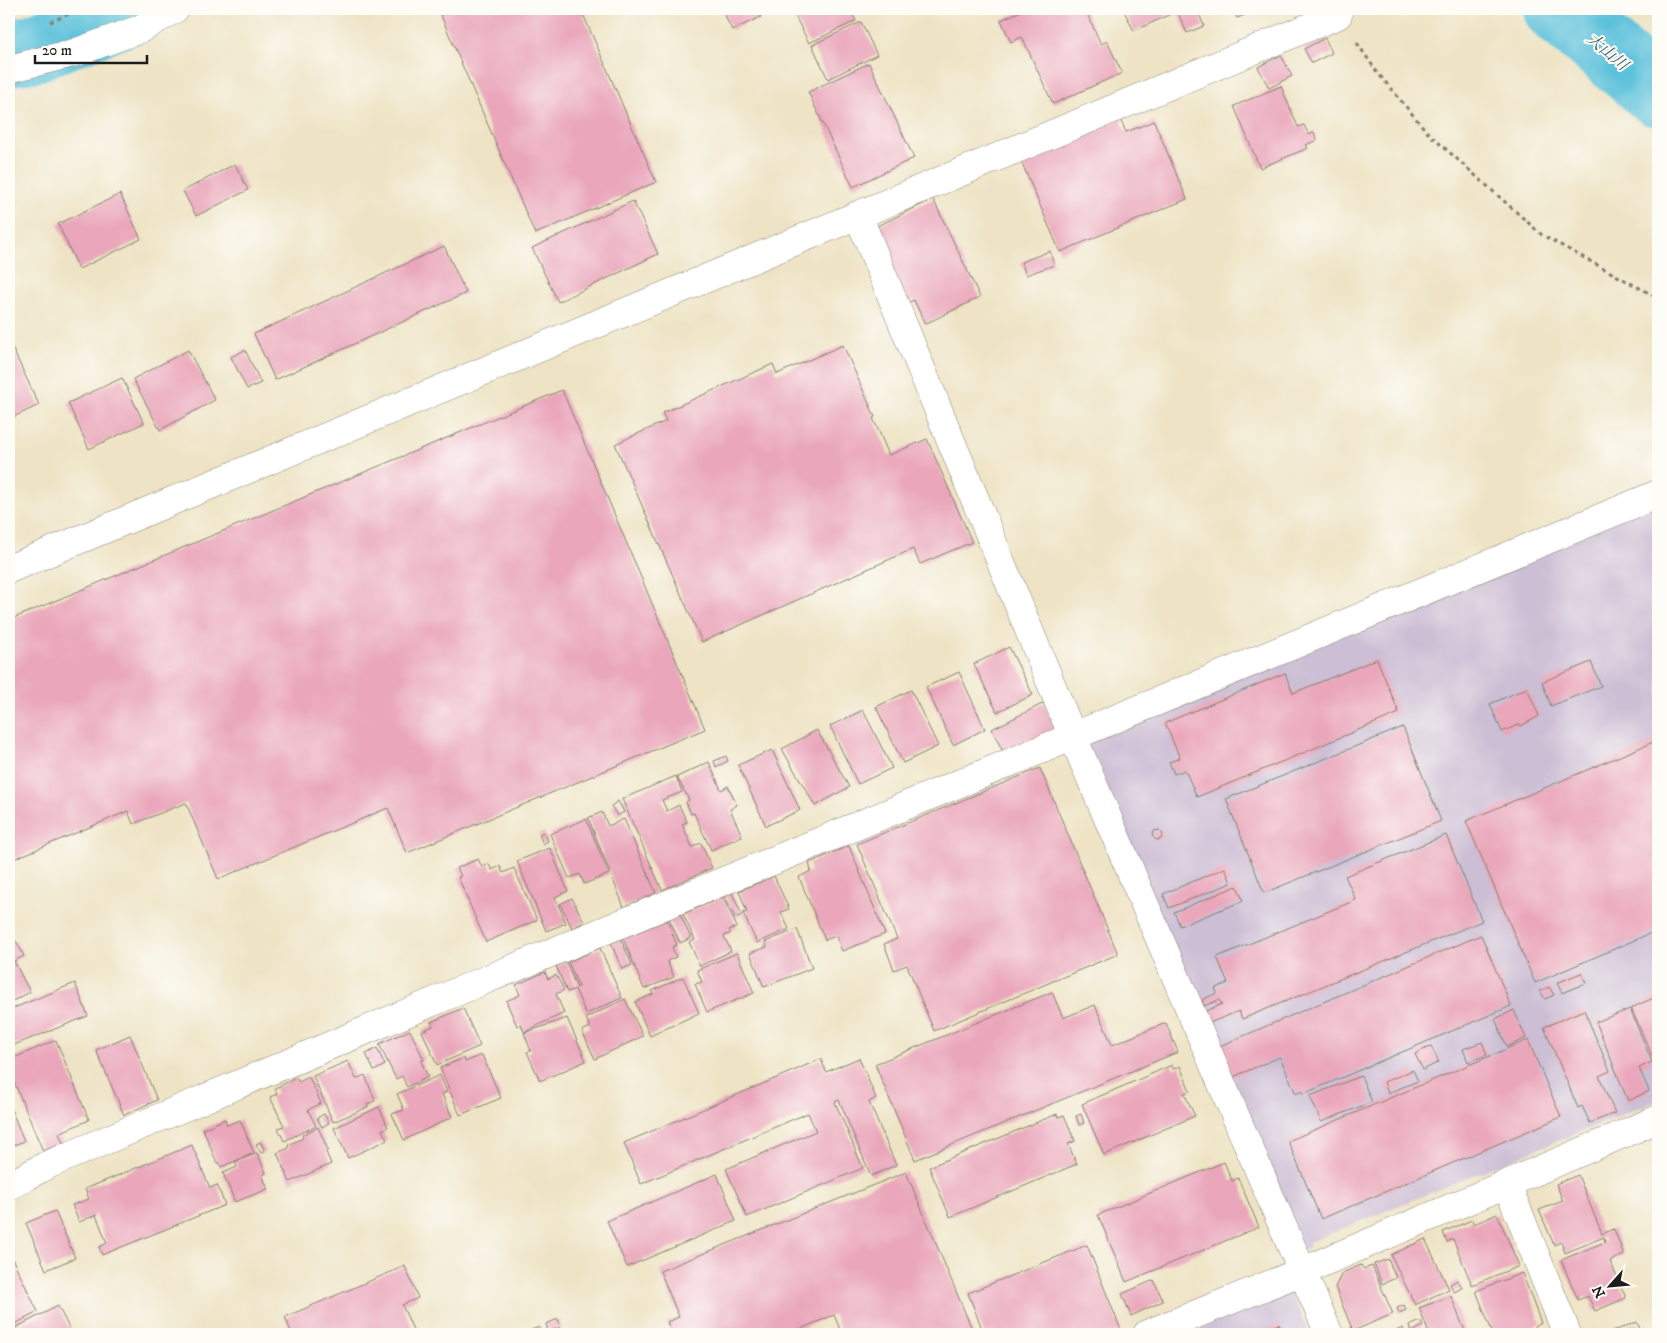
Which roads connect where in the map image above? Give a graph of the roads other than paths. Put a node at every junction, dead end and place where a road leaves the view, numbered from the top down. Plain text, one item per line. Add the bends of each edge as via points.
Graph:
1 (175, 9) edge
2 (1338, 14) road end
3 (9, 69) edge
4 (858, 215) junction
5 (1658, 494) edge
6 (9, 569) edge
7 (1073, 737) junction
8 (1658, 1119) edge
9 (1507, 1184) junction
10 (9, 1186) edge
11 (1303, 1271) junction
12 (1147, 1334) edge
13 (1329, 1334) edge
14 (1567, 1334) edge

1 - 3 street via 122,36 77,52
2 - 4 street
4 - 6 street
4 - 7 street
5 - 7 street
7 - 10 street via 472,985 44,1166
7 - 11 street
8 - 9 street
9 - 11 street
9 - 14 street
11 - 12 street
11 - 13 street

